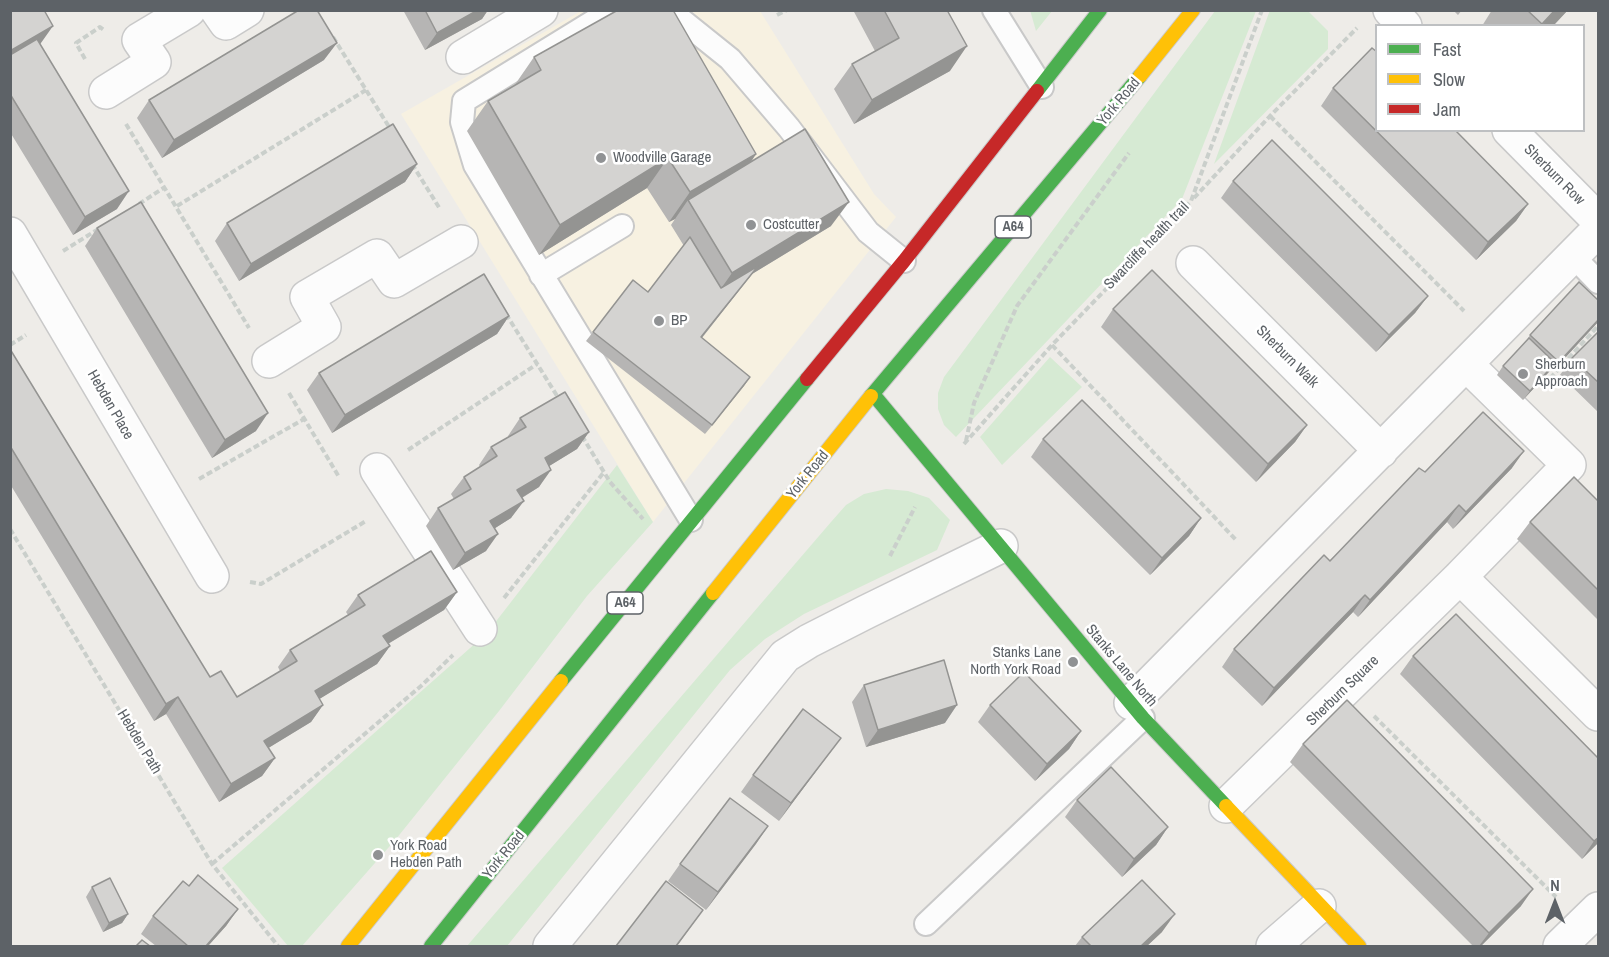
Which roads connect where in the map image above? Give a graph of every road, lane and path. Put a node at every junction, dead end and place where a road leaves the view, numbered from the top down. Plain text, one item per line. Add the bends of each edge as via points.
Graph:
1 (189, 10) edge
2 (217, 10) edge
3 (248, 10) edge
4 (541, 10) edge
5 (612, 10) edge
6 (669, 10) edge
7 (787, 10) edge
8 (994, 10) edge
9 (1100, 10) edge
10 (1193, 10) edge
11 (1262, 10) edge
12 (1390, 10) edge
13 (777, 15) dead end
14 (1403, 24) edge
15 (1358, 27) dead end
16 (329, 30) edge
17 (464, 57) dead end
18 (1042, 87) junction
19 (366, 90) junction
20 (106, 92) joint
21 (1270, 116) junction
22 (392, 131) edge
23 (1511, 132) edge
24 (1136, 144) dead end
25 (410, 161) edge
26 (165, 188) junction
27 (1191, 201) junction
28 (136, 205) edge
29 (177, 206) junction
30 (1599, 220) edge
31 (108, 223) edge
32 (622, 226) dead end
33 (1599, 231) edge
34 (10, 234) edge
35 (460, 242) joint
36 (1573, 256) junction
37 (904, 261) junction
38 (1193, 263) dead end
39 (31, 270) junction
40 (541, 275) junction
41 (1599, 282) edge
42 (502, 308) edge
43 (1599, 326) edge
44 (1492, 338) junction
45 (1052, 345) junction
46 (270, 361) junction
47 (537, 364) junction
48 (1466, 364) junction
49 (873, 394) junction
50 (561, 403) edge
51 (1516, 414) junction
52 (304, 419) junction
53 (580, 433) edge
54 (966, 442) junction
55 (1381, 451) junction
56 (377, 470) junction
57 (604, 472) junction
58 (939, 472) junction
59 (165, 499) junction
60 (397, 502) junction
61 (691, 520) junction
62 (10, 529) edge
63 (1001, 546) junction
64 (669, 548) junction
65 (1263, 570) junction
66 (212, 576) joint
67 (1460, 576) junction
68 (866, 612) junction
69 (480, 629) junction
70 (1346, 688) junction
71 (1137, 711) junction
72 (1599, 714) edge
73 (1226, 806) junction
74 (212, 864) junction
75 (1319, 906) junction
76 (1591, 916) edge
77 (926, 924) dead end
78 (278, 946) edge
79 (348, 946) edge
80 (431, 946) edge
81 (550, 946) edge
82 (1273, 946) edge
83 (1359, 946) edge
84 (1560, 946) edge

1 - 20 street via 139,40 154,62
2 - 3 street via 226,23
4 - 17 street
5 - 40 lane via 464,101 462,122 475,165
6 - 37 lane via 730,59 789,128 868,232
7 - 13 path
8 - 18 lane
9 - 18 main road, A64
10 - 49 main road, York Road / A64
11 - 27 path, Swarcliffe health trail
12 - 14 street
15 - 21 path
16 - 19 path
18 - 37 main road, A64
19 - 22 path
19 - 29 path
20 - 26 path
21 - 27 path
21 - 44 path
23 - 30 street, Sherburn Row
24 - 54 path via 1017,306 974,404
25 - 35 path
26 - 28 path
26 - 29 path
27 - 45 path, Swarcliffe health trail
29 - 46 path
31 - 39 path
32 - 40 lane
33 - 36 street
34 - 39 street, Hebden Place
35 - 46 street via 393,281 377,256 307,297 324,327
36 - 41 lane
36 - 44 street
37 - 61 main road, A64
38 - 55 street, Sherburn Walk
39 - 59 street, Hebden Place
40 - 61 lane
42 - 47 path
43 - 51 path
44 - 48 street
45 - 54 path, Swarcliffe health trail
45 - 65 path
46 - 52 path
47 - 50 path
47 - 56 path
48 - 51 street, Sherburn Square
48 - 55 street
49 - 58 main road, Stanks Lane North
49 - 80 main road, York Road / A64
51 - 67 street, Sherburn Square via 1569,465
52 - 56 path via 346,490
52 - 59 path
53 - 57 path
54 - 58 path, Swarcliffe health trail
55 - 65 street
56 - 60 street
57 - 64 path
57 - 69 path
58 - 63 main road, Stanks Lane North
58 - 68 path, Swarcliffe health trail via 922,494
59 - 66 street, Hebden Place
60 - 66 path via 261,584
60 - 69 street
61 - 64 main road, A64
62 - 74 path, Hebden Path
63 - 68 street
63 - 71 main road, Stanks Lane North
64 - 79 main road, A64
65 - 71 street
67 - 70 street, Sherburn Square
67 - 72 street
68 - 81 street via 785,656
69 - 74 path via 421,686
70 - 73 street, Sherburn Square
70 - 76 path
71 - 73 main road, Stanks Lane North
71 - 77 lane
73 - 75 main road, Stanks Lane North
74 - 78 path, Hebden Path
75 - 82 street
75 - 83 main road, Stanks Lane North
76 - 84 street

